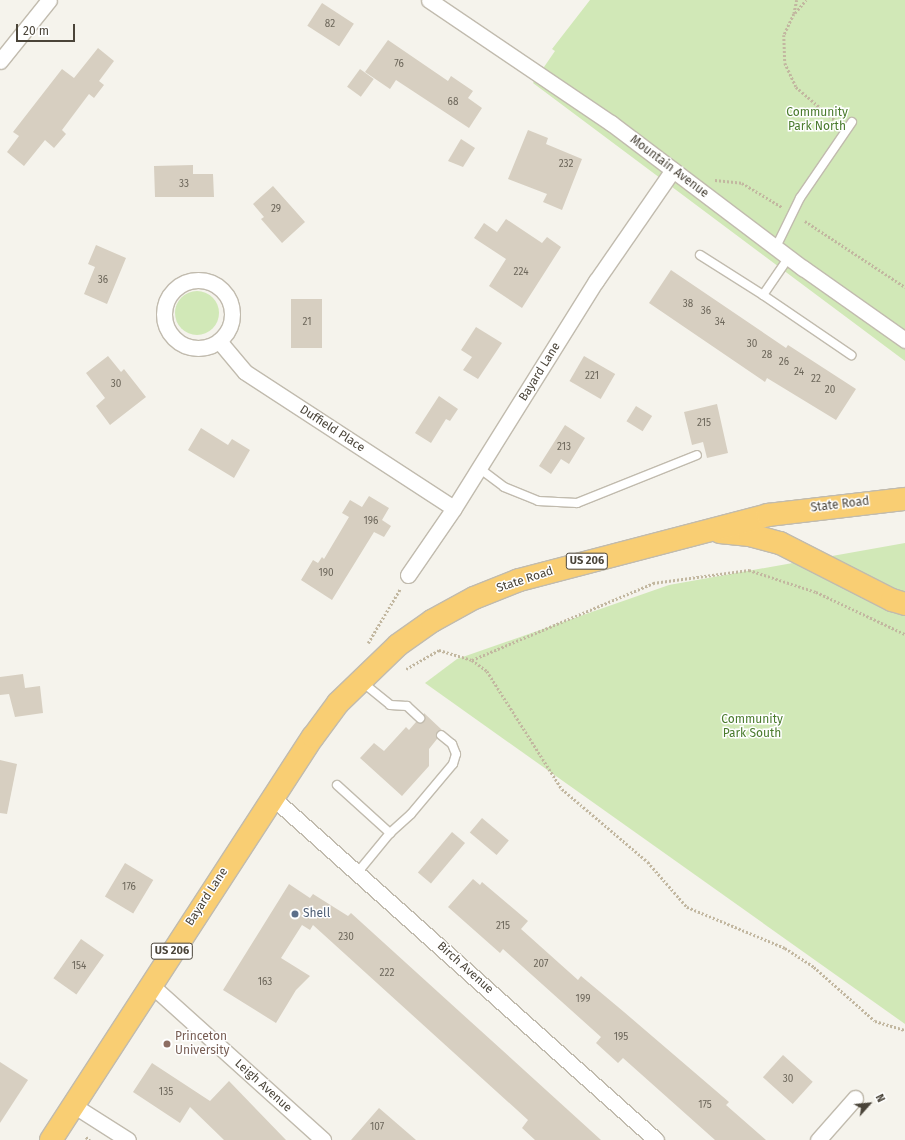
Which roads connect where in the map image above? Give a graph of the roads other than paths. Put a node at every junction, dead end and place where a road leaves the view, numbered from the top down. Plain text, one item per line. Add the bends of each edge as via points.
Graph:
1 (49, 0) edge
2 (429, 0) edge
3 (0, 61) edge
4 (852, 122) dead end
5 (673, 170) junction
6 (776, 248) junction
7 (700, 255) dead end
8 (789, 257) junction
9 (763, 295) junction
10 (905, 340) edge
11 (219, 341) junction
12 (851, 355) dead end
13 (697, 455) dead end
14 (479, 468) junction
15 (905, 499) edge
16 (454, 508) junction
17 (683, 535) junction
18 (408, 575) dead end
19 (905, 604) edge
20 (360, 680) junction
21 (420, 718) dead end
22 (441, 735) dead end
23 (313, 737) joint
24 (337, 785) dead end
25 (272, 797) junction
26 (390, 833) junction
27 (358, 872) junction
28 (150, 984) junction
29 (855, 1098) dead end
30 (73, 1106) junction
31 (51, 1140) edge
32 (128, 1140) edge
33 (323, 1140) edge
34 (656, 1140) edge
35 (818, 1140) edge

1 - 3 street
2 - 5 street, Mountain Avenue via 611,123
4 - 6 lane via 800,198
5 - 6 street, Mountain Avenue
5 - 14 street, Bayard Lane via 596,281
6 - 8 street, Mountain Avenue
7 - 9 lane
8 - 9 lane
8 - 10 street, Mountain Avenue
9 - 12 lane
11 - 11 street via 226,333 231,318 230,302 224,293 207,281 186,282 176,287 164,308 168,330 185,346 209,347
11 - 16 street, Duffield Place via 245,372
13 - 14 lane via 577,503 538,501 504,487
14 - 16 street, Bayard Lane
15 - 17 highway, State Road / US 206 via 768,515
16 - 18 street, Bayard Lane
17 - 19 highway via 720,532 750,535 780,544 892,600
17 - 20 highway, State Road / US 206 via 519,580 474,598 432,621 398,645
20 - 21 lane via 390,705 406,706
20 - 23 highway, State Road / US 206
22 - 26 lane via 452,744 456,754 453,764 411,814
23 - 25 highway, Bayard Lane / US 206
24 - 26 lane
25 - 27 street, Birch Avenue
25 - 28 highway, Bayard Lane / US 206
26 - 27 lane
27 - 34 street, Birch Avenue
28 - 30 highway, Bayard Lane / US 206
28 - 33 street, Leigh Avenue
29 - 35 street
30 - 31 highway, Bayard Lane / US 206
30 - 32 street

